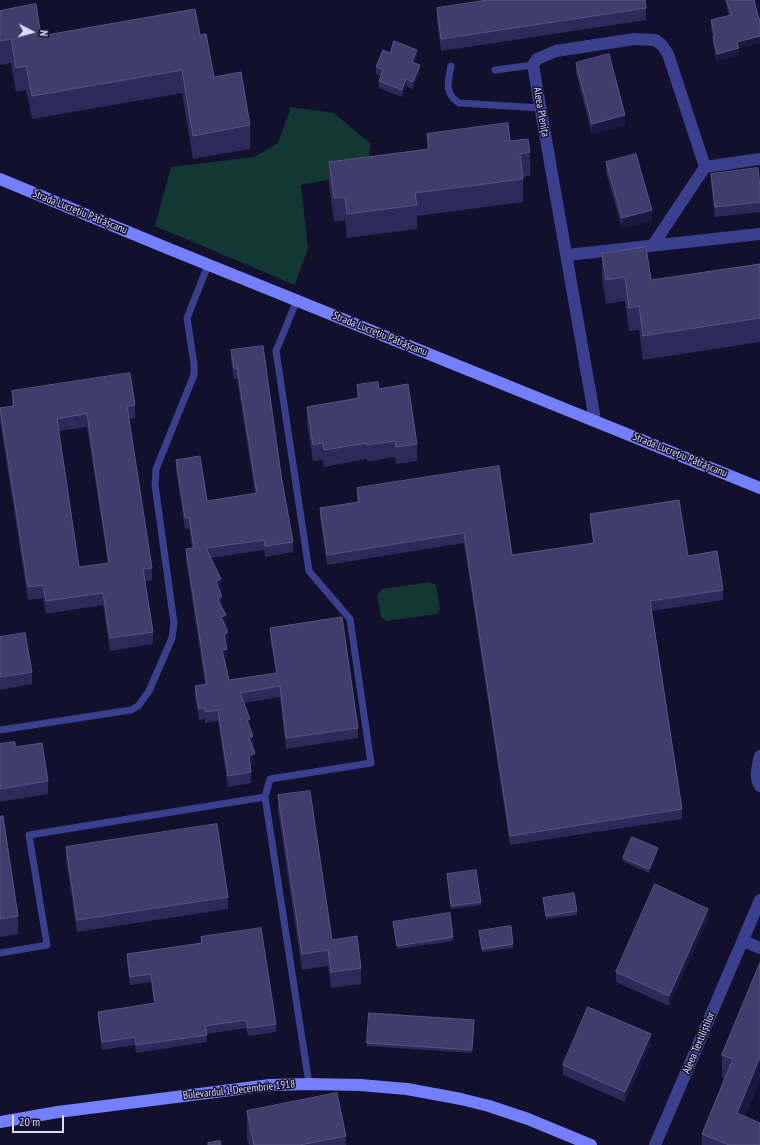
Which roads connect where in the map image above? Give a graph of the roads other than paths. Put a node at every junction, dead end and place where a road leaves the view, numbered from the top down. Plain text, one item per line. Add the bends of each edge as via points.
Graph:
1 (534, 65) junction
2 (451, 66) dead end
3 (495, 70) dead end
4 (541, 108) junction
5 (760, 159) edge
6 (705, 168) junction
7 (0, 179) edge
8 (760, 234) edge
9 (653, 246) junction
10 (566, 255) junction
11 (208, 265) junction
12 (297, 300) junction
13 (595, 420) junction
14 (760, 488) edge
15 (0, 730) edge
16 (760, 756) edge
17 (760, 786) edge
18 (266, 796) junction
19 (760, 900) edge
20 (743, 940) junction
21 (760, 948) edge
22 (0, 953) edge
23 (309, 1084) junction
24 (0, 1122) edge
25 (591, 1145) edge
26 (655, 1145) edge

1 - 3 lane
1 - 4 street, Aleea Plenița
1 - 6 street via 537,59 556,51 634,39 655,40 668,54
2 - 4 lane via 448,90 452,99 459,103
4 - 10 street, Aleea Plenița
5 - 6 street
6 - 9 street
7 - 11 main road, Strada Lucrețiu Pătrășcanu
8 - 9 street
9 - 10 street
10 - 13 street, Aleea Plenița
11 - 12 main road, Strada Lucrețiu Pătrășcanu
11 - 15 lane via 187,318 194,375 156,470 155,485 174,623 172,638 150,691 138,706 131,710
12 - 13 main road, Strada Lucrețiu Pătrășcanu
12 - 18 lane via 276,351 309,571 350,619 371,763 270,779
13 - 14 main road, Strada Lucrețiu Pătrășcanu
16 - 17 street via 757,772
18 - 22 lane via 29,835 47,945
18 - 23 lane
19 - 20 street, Aleea Textiliștilor
20 - 21 street
20 - 26 street, Aleea Textiliștilor
23 - 24 main road, Bulevardul 1 Decembrie 1918 via 235,1089
23 - 25 main road, Bulevardul 1 Decembrie 1918 via 407,1089 461,1100 523,1117

